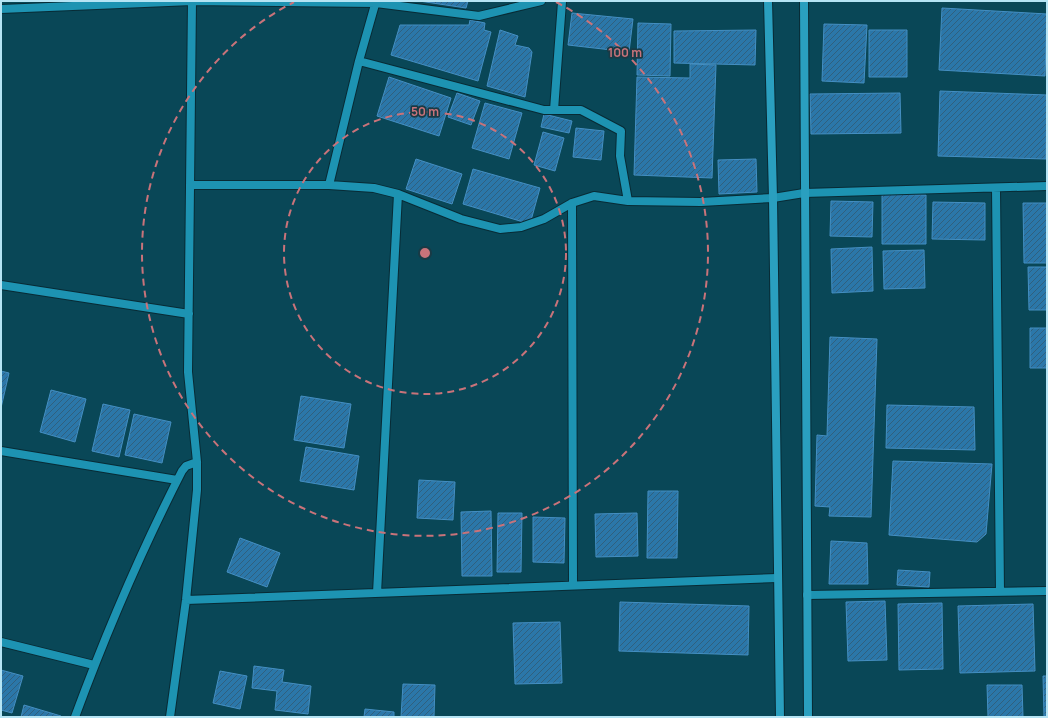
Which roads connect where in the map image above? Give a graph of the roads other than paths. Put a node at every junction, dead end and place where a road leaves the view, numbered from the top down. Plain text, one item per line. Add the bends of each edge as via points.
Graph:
1 (192, 1) edge
2 (541, 1) edge
3 (563, 1) edge
4 (768, 1) edge
5 (804, 1) edge
6 (376, 2) edge
7 (1, 9) edge
8 (359, 61) junction
9 (554, 110) junction
10 (190, 185) junction
11 (329, 185) junction
12 (1047, 186) edge
13 (996, 188) junction
14 (804, 193) junction
15 (398, 194) junction
16 (773, 198) junction
17 (628, 201) junction
18 (572, 203) junction
19 (1, 285) edge
20 (189, 314) junction
21 (1, 451) edge
22 (197, 462) junction
23 (177, 480) junction
24 (777, 578) junction
25 (573, 585) junction
26 (1047, 591) edge
27 (377, 592) junction
28 (1000, 592) junction
29 (807, 595) junction
30 (186, 600) junction
31 (1, 642) edge
32 (94, 665) junction
33 (75, 717) edge
34 (170, 717) edge
35 (780, 717) edge
36 (808, 717) edge

1 - 6 street
1 - 7 street
1 - 10 street
2 - 6 street via 479,16
3 - 9 street
4 - 16 main road
5 - 14 main road
6 - 8 street
8 - 9 street via 544,110
8 - 11 street
9 - 17 street via 580,110 621,131 620,156
10 - 11 street
10 - 20 street
11 - 15 street via 374,188
12 - 13 street
13 - 14 street
13 - 28 street
14 - 16 street
14 - 29 main road
15 - 18 street via 461,219 500,229 521,227 544,219
15 - 27 street
16 - 17 street via 701,202
16 - 24 main road
17 - 18 street via 594,196
18 - 25 street
19 - 20 street
20 - 22 street via 188,372
21 - 23 street
22 - 23 street via 186,466
22 - 30 street via 197,490
23 - 32 street
24 - 25 street
24 - 35 main road
25 - 27 street
26 - 28 street
27 - 30 street
28 - 29 street
29 - 36 main road
30 - 34 street
31 - 32 street
32 - 33 street

